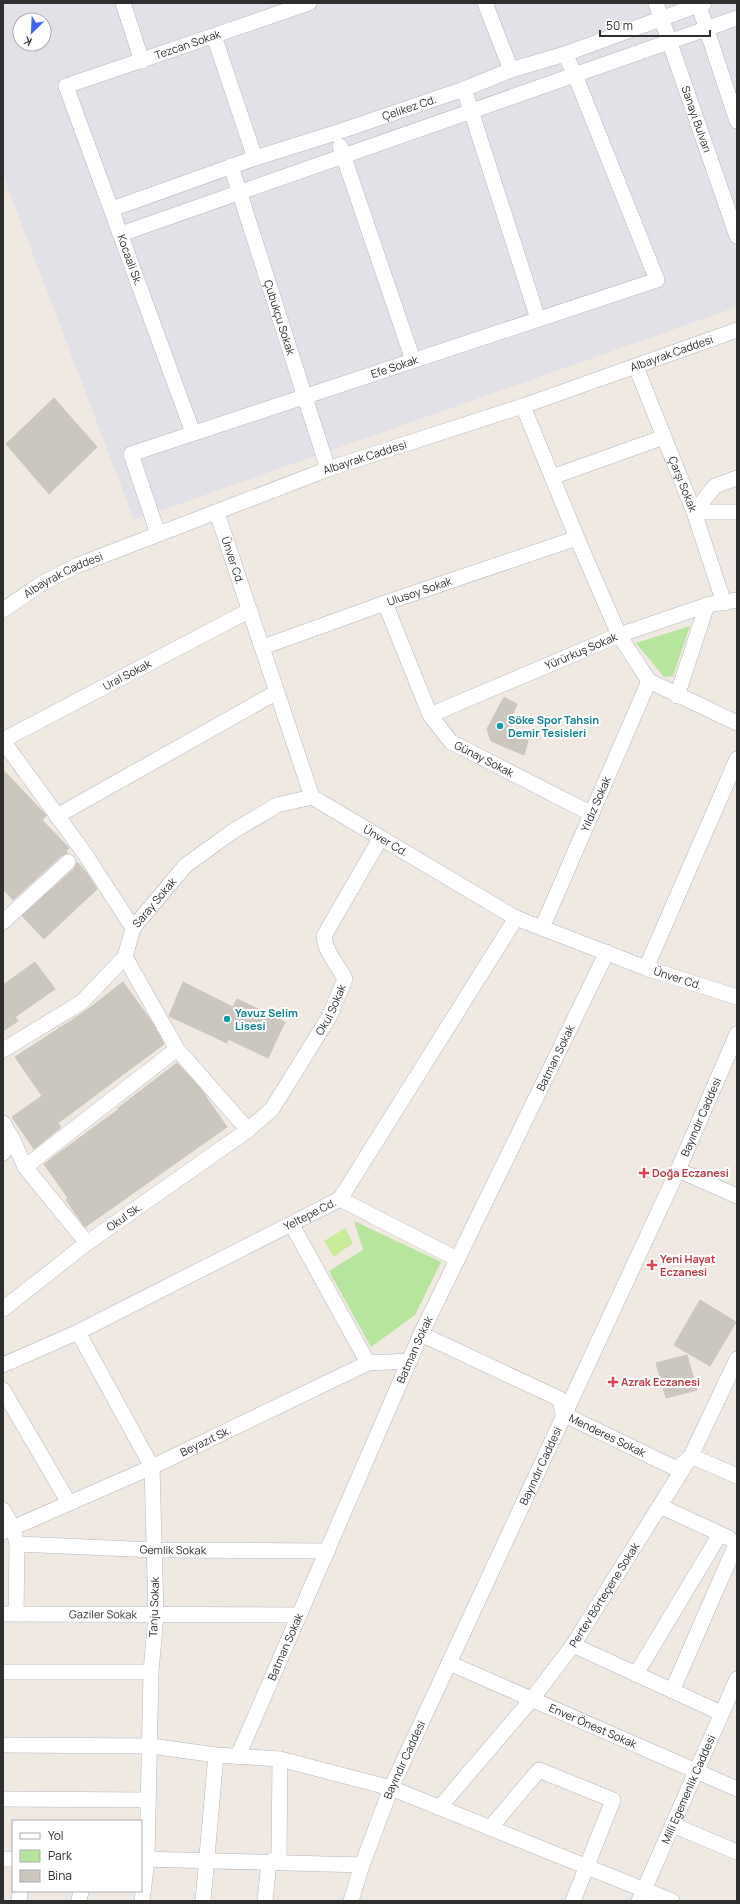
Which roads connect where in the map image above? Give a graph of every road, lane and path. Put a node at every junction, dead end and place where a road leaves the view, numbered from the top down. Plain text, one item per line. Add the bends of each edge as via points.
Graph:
1 (123, 3) edge
2 (309, 3) edge
3 (485, 3) edge
4 (656, 3) edge
5 (700, 4) edge
6 (661, 18) junction
7 (737, 18) edge
8 (706, 28) junction
9 (214, 36) junction
10 (669, 41) junction
11 (564, 54) junction
12 (142, 60) junction
13 (511, 70) junction
14 (575, 75) junction
15 (66, 86) joint
16 (464, 89) junction
17 (472, 112) junction
18 (737, 121) edge
19 (335, 133) junction
20 (343, 155) junction
21 (256, 158) junction
22 (231, 166) junction
23 (240, 192) junction
24 (112, 210) junction
25 (121, 234) junction
26 (737, 236) edge
27 (538, 319) junction
28 (737, 330) edge
29 (413, 360) junction
30 (636, 367) junction
31 (305, 396) junction
32 (523, 406) junction
33 (193, 433) junction
34 (664, 437) junction
35 (328, 469) junction
36 (552, 477) junction
37 (737, 478) edge
38 (694, 512) junction
39 (737, 512) edge
40 (217, 513) junction
41 (158, 534) junction
42 (576, 538) junction
43 (731, 602) edge
44 (385, 603) junction
45 (707, 605) junction
46 (3, 610) edge
47 (250, 610) junction
48 (619, 635) junction
49 (263, 647) junction
50 (649, 681) junction
51 (277, 692) junction
52 (677, 696) junction
53 (430, 714) junction
54 (737, 723) edge
55 (3, 740) edge
56 (737, 759) edge
57 (312, 797) junction
58 (592, 814) junction
59 (57, 816) junction
60 (380, 839) junction
61 (68, 862) dead end
62 (516, 918) junction
63 (3, 922) edge
64 (133, 928) junction
65 (542, 928) junction
66 (607, 952) junction
67 (125, 957) junction
68 (646, 968) junction
69 (737, 997) edge
70 (737, 1034) edge
71 (3, 1050) edge
72 (177, 1050) junction
73 (3, 1123) edge
74 (248, 1130) junction
75 (14, 1140) junction
76 (3, 1153) edge
77 (24, 1167) junction
78 (678, 1170) junction
79 (737, 1196) edge
80 (340, 1199) junction
81 (292, 1225) junction
82 (87, 1243) junction
83 (457, 1259) junction
84 (3, 1309) edge
85 (78, 1332) junction
86 (421, 1334) junction
87 (737, 1359) edge
88 (410, 1361) junction
89 (368, 1363) junction
90 (3, 1365) edge
91 (3, 1390) edge
92 (563, 1414) junction
93 (691, 1456) junction
94 (152, 1467) junction
95 (737, 1476) edge
96 (69, 1503) junction
97 (660, 1506) junction
98 (3, 1510) edge
99 (8, 1530) edge
100 (720, 1534) junction
101 (737, 1542) edge
102 (17, 1544) junction
103 (155, 1550) junction
104 (328, 1551) junction
105 (10, 1614) edge
106 (156, 1615) junction
107 (299, 1615) junction
108 (573, 1645) junction
109 (449, 1663) junction
110 (3, 1672) edge
111 (151, 1672) junction
112 (636, 1674) junction
113 (737, 1679) edge
114 (672, 1691) junction
115 (532, 1699) junction
116 (721, 1713) junction
117 (3, 1745) edge
118 (150, 1746) junction
119 (216, 1754) junction
120 (238, 1756) junction
121 (280, 1759) junction
122 (696, 1772) junction
123 (391, 1788) junction
124 (737, 1789) edge
125 (3, 1799) edge
126 (148, 1800) junction
127 (439, 1808) junction
128 (673, 1825) junction
129 (490, 1828) junction
130 (737, 1852) edge
131 (144, 1859) edge
132 (207, 1861) junction
133 (269, 1863) junction
134 (362, 1865) junction
135 (587, 1866) junction
136 (642, 1895) edge
137 (142, 1901) edge
138 (203, 1901) edge
139 (265, 1901) edge
140 (351, 1901) edge
141 (573, 1901) edge
142 (672, 1901) edge

1 - 12 street
2 - 9 street, Tezcan Sokak
3 - 13 street
4 - 6 street, Sanayi Bulvarı
5 - 6 street, Çelikez Cd.
5 - 8 street
6 - 10 street, Sanayi Bulvarı
6 - 11 street, Çelikez Cd.
7 - 8 street
8 - 10 street
8 - 18 street
9 - 12 street, Tezcan Sokak
9 - 21 street
10 - 14 street
10 - 26 street, Sanayi Bulvarı
11 - 13 street, Çelikez Cd.
11 - 14 street
12 - 15 street, Tezcan Sokak
13 - 16 street, Çelikez Cd.
14 - 17 street
14 - 27 street, Efe Sokak via 657,280
15 - 24 street, Kocaali Sk.
16 - 17 street
16 - 19 street, Çelikez Cd.
17 - 20 street
17 - 27 street
19 - 20 street
19 - 21 street, Çelikez Cd.
20 - 23 street
20 - 29 street
21 - 22 street, Çelikez Cd.
22 - 23 street, Çubukçu Sokak
22 - 24 street, Çelikez Cd.
23 - 25 street
23 - 31 street, Çubukçu Sokak
24 - 25 street, Kocaali Sk.
25 - 33 street, Kocaali Sk.
27 - 29 street, Efe Sokak
28 - 30 street, Albayrak Caddesi
29 - 31 street, Efe Sokak
30 - 32 street, Albayrak Caddesi
30 - 34 street, Çarşı Sokak
31 - 33 street, Efe Sokak
31 - 35 street, Çubukçu Sokak
32 - 35 street, Albayrak Caddesi
32 - 36 street
33 - 41 street, Efe Sokak via 131,454
34 - 36 street
34 - 38 street, Çarşı Sokak
35 - 40 street, Albayrak Caddesi
36 - 42 street
37 - 38 street via 715,486
38 - 39 street
38 - 43 street, Çarşı Sokak
40 - 41 street, Albayrak Caddesi
40 - 47 street, Ünver Cd.
41 - 46 street, Albayrak Caddesi via 78,565 41,584
42 - 44 street, Ulusoy Sokak
42 - 48 street
43 - 45 street, Yürürkuş Sokak
44 - 49 street, Ulusoy Sokak
44 - 53 street, Günay Sokak
45 - 48 street, Yürürkuş Sokak
45 - 52 street
47 - 49 street, Ünver Cd.
47 - 55 street, Ural Sokak
48 - 50 street
48 - 53 street, Yürürkuş Sokak
49 - 51 street, Ünver Cd.
50 - 52 street
50 - 58 street, Yıldız Sokak
51 - 57 street, Ünver Cd.
51 - 59 street
52 - 54 street
53 - 58 street, Günay Sokak via 451,742
55 - 59 street
56 - 68 street
57 - 60 street, Ünver Cd.
57 - 64 street, Saray Sokak via 277,805 232,832 186,865
58 - 65 street, Yıldız Sokak
59 - 64 street
60 - 62 street, Ünver Cd.
60 - 74 street, Okul Sokak via 324,936 325,947 345,979 328,1017 272,1109
61 - 63 street
62 - 65 street, Ünver Cd.
62 - 80 street, Yeltepe Cd.
64 - 67 street, Saray Sokak
65 - 66 street, Ünver Cd.
66 - 68 street, Ünver Cd.
66 - 83 street, Batman Sokak
67 - 71 street, Saray Sokak via 82,1002
67 - 72 street
68 - 69 street, Ünver Cd.
70 - 78 street, Bayındır Caddesi
72 - 74 street
72 - 77 street
73 - 75 street
74 - 82 street, Okul Sk.
75 - 76 street
75 - 77 street
77 - 82 street
78 - 79 street
78 - 92 street, Bayındır Caddesi
80 - 81 street, Yeltepe Cd.
80 - 83 street
81 - 85 street, Yeltepe Cd.
81 - 89 street
82 - 84 street, Okul Sk.
83 - 86 street, Batman Sokak
85 - 90 street, Yeltepe Cd.
85 - 94 street, Tanju Sokak
86 - 88 street, Batman Sokak
86 - 92 street, Menderes Sokak via 560,1399
87 - 93 street, Pertev Börteçene Sokak
88 - 89 street, Beyazıt Sk.
88 - 104 street, Batman Sokak
89 - 94 street, Beyazıt Sk.
91 - 96 street
92 - 93 street, Menderes Sokak via 677,1469
92 - 109 street, Bayındır Caddesi
93 - 95 street
93 - 97 street, Pertev Börteçene Sokak
94 - 96 street, Beyazıt Sk.
94 - 103 street, Tanju Sokak
96 - 99 street, Beyazıt Sk.
97 - 100 street
97 - 108 street, Pertev Börteçene Sokak
98 - 99 street
99 - 102 street
100 - 101 street
100 - 112 street
101 - 114 street
102 - 103 street, Gemlik Sokak
102 - 105 street
103 - 104 street, Gemlik Sokak
103 - 106 street, Tanju Sokak
104 - 107 street, Batman Sokak
105 - 106 street, Gaziler Sokak
106 - 107 street, Gaziler Sokak
106 - 111 street, Tanju Sokak
107 - 120 street, Batman Sokak
108 - 112 street
108 - 115 street, Pertev Börteçene Sokak
109 - 115 street, Enver Önest Sokak
109 - 123 street, Bayındır Caddesi
110 - 111 street
111 - 118 street, Tanju Sokak
112 - 114 street
113 - 116 street, Milli Egemenlik Caddesi
114 - 116 street
115 - 122 street, Enver Önest Sokak
115 - 127 street, Pertev Börteçene Sokak
116 - 122 street, Milli Egemenlik Caddesi
117 - 118 street
118 - 119 street
118 - 126 street, Tanju Sokak
119 - 120 street
119 - 132 street
120 - 121 street
121 - 123 street
121 - 133 street via 279,1858
122 - 124 street, Enver Önest Sokak
122 - 128 street, Milli Egemenlik Caddesi
123 - 127 street
123 - 134 street, Bayındır Caddesi
125 - 126 street
126 - 131 street, Tanju Sokak
127 - 129 street
128 - 130 street
128 - 136 street, Milli Egemenlik Caddesi
129 - 135 street
129 - 135 street via 539,1770 613,1800
131 - 132 street
131 - 137 street, Tanju Sokak
132 - 133 street
132 - 138 street
133 - 134 street
133 - 139 street
134 - 140 street, Bayındır Caddesi
135 - 136 street
135 - 141 street
136 - 142 street

